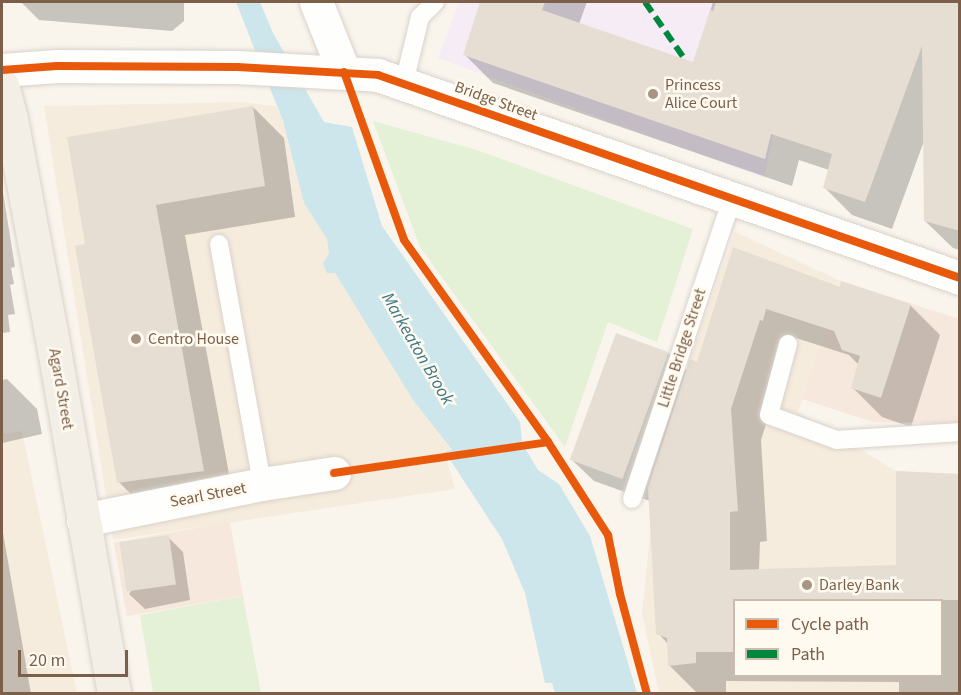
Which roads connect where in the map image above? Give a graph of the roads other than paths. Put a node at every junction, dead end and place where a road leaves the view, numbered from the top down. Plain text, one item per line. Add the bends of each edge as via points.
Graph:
1 (316, 2) edge
2 (435, 2) edge
3 (416, 9) edge
4 (2, 70) edge
5 (330, 71) junction
6 (404, 83) junction
7 (2, 85) edge
8 (732, 198) junction
9 (219, 244) dead end
10 (960, 278) edge
11 (788, 344) dead end
12 (960, 432) edge
13 (334, 473) dead end
14 (262, 484) junction
15 (632, 498) dead end
16 (83, 520) junction
17 (114, 693) edge

1 - 5 street
2 - 3 lane
3 - 6 lane
4 - 5 street, Bridge Street via 57,66
5 - 6 street, Bridge Street via 378,75
6 - 8 street, Bridge Street
7 - 16 main road, Agard Street
8 - 10 street, Bridge Street
8 - 15 lane, Little Bridge Street
9 - 14 lane
11 - 12 lane via 769,416 837,440
13 - 14 street, Searl Street
14 - 16 street, Searl Street
16 - 17 main road, Agard Street

